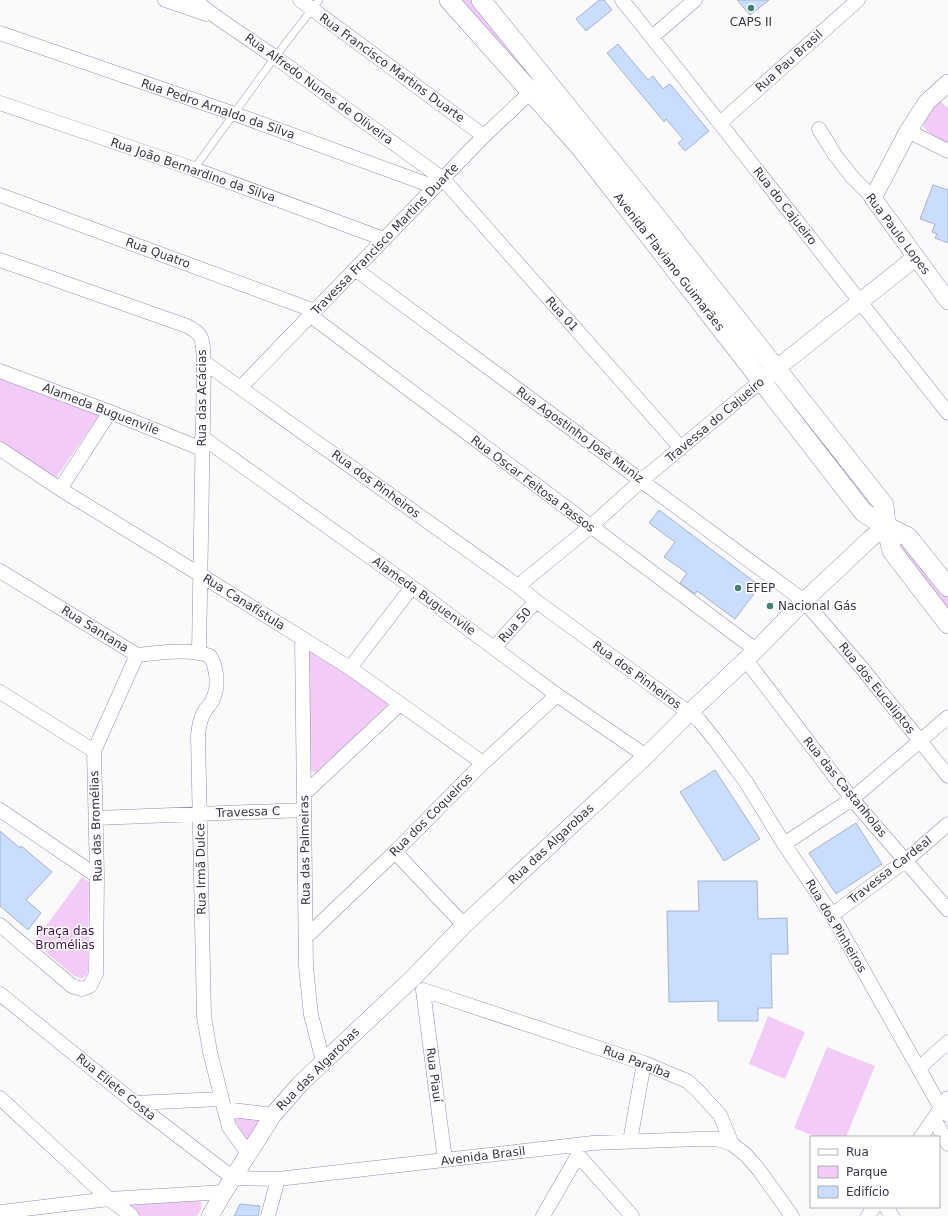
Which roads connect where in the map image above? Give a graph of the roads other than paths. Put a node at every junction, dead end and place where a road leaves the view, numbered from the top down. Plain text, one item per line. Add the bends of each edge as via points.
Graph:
1 (166, 0) edge
2 (194, 0) edge
3 (300, 0) edge
4 (449, 0) edge
5 (481, 0) edge
6 (622, 0) edge
7 (695, 0) edge
8 (858, 0) edge
9 (315, 4) edge
10 (220, 19) junction
11 (0, 33) edge
12 (652, 37) junction
13 (276, 57) junction
14 (545, 80) junction
15 (947, 87) edge
16 (531, 91) junction
17 (0, 104) edge
18 (235, 114) junction
19 (720, 122) junction
20 (819, 129) dead end
21 (908, 131) junction
22 (484, 136) junction
23 (948, 152) edge
24 (194, 169) junction
25 (439, 183) junction
26 (0, 195) edge
27 (873, 198) junction
28 (384, 239) junction
29 (916, 257) junction
30 (1, 263) edge
31 (355, 269) junction
32 (948, 301) edge
33 (860, 302) junction
34 (313, 313) junction
35 (204, 362) junction
36 (777, 369) junction
37 (0, 371) edge
38 (761, 381) junction
39 (241, 387) junction
40 (110, 412) junction
41 (948, 413) edge
42 (202, 443) junction
43 (681, 448) junction
44 (0, 450) edge
45 (642, 480) junction
46 (60, 489) junction
47 (886, 526) junction
48 (590, 527) junction
49 (0, 571) edge
50 (199, 574) junction
51 (518, 586) junction
52 (412, 587) junction
53 (948, 587) edge
54 (536, 601) junction
55 (804, 601) junction
56 (948, 624) edge
57 (302, 638) junction
58 (494, 648) junction
59 (199, 652) junction
60 (137, 655) junction
61 (751, 655) junction
62 (350, 668) junction
63 (0, 692) edge
64 (557, 695) junction
65 (400, 704) junction
66 (689, 713) junction
67 (948, 717) edge
68 (920, 742) junction
69 (94, 751) junction
70 (646, 756) junction
71 (483, 763) junction
72 (948, 776) edge
73 (304, 794) junction
74 (852, 799) junction
75 (0, 810) edge
76 (304, 810) junction
77 (199, 814) junction
78 (96, 818) junction
79 (948, 824) edge
80 (784, 844) junction
81 (395, 852) junction
82 (905, 861) junction
83 (97, 876) junction
84 (948, 910) edge
85 (832, 915) junction
86 (0, 924) edge
87 (464, 925) junction
88 (306, 937) junction
89 (418, 984) junction
90 (0, 994) edge
91 (948, 1043) edge
92 (323, 1061) junction
93 (644, 1062) junction
94 (919, 1068) junction
95 (0, 1098) edge
96 (135, 1103) junction
97 (223, 1104) junction
98 (943, 1110) edge
99 (273, 1115) junction
100 (922, 1136) edge
101 (630, 1141) junction
102 (732, 1144) junction
103 (948, 1144) edge
104 (577, 1150) junction
105 (248, 1153) junction
106 (445, 1160) junction
107 (234, 1178) junction
108 (278, 1179) junction
109 (224, 1192) junction
110 (109, 1198) junction
111 (0, 1212) edge
112 (132, 1216) edge
113 (210, 1216) edge
114 (268, 1216) edge
115 (543, 1216) edge
116 (632, 1216) edge
117 (792, 1216) edge

1 - 10 street
2 - 10 street, Rua Alfredo Nunes de Oliveira
3 - 9 street, Rua Francisco Martins Duarte
4 - 16 main road, Avenida Flaviano Guimarães
5 - 14 main road, Avenida Flaviano Guimarães
6 - 12 street, Rua do Cajueiro
7 - 12 street
8 - 19 street, Rua Pau Brasil
9 - 13 lane
9 - 22 street, Rua Francisco Martins Duarte
10 - 13 street, Rua Alfredo Nunes de Oliveira
11 - 18 street, Rua Pedro Arnaldo da Silva
12 - 19 street, Rua do Cajueiro
13 - 18 lane
13 - 25 street, Rua Alfredo Nunes de Oliveira
14 - 16 street, Travessa Francisco Martins Duarte
14 - 36 main road, Avenida Flaviano Guimarães
15 - 21 street via 927,102
16 - 22 street, Travessa Francisco Martins Duarte
16 - 38 main road, Avenida Flaviano Guimarães via 580,147
17 - 24 street, Rua João Bernardino da Silva
18 - 24 lane
18 - 25 street, Rua Pedro Arnaldo da Silva
19 - 33 street, Rua do Cajueiro
20 - 27 street, Rua Paulo Lopes via 835,155
21 - 23 street
21 - 27 street
22 - 25 street, Travessa Francisco Martins Duarte
24 - 28 street, Rua João Bernardino da Silva
25 - 28 street, Travessa Francisco Martins Duarte
25 - 43 street, Rua 01
26 - 34 street, Rua Quatro
27 - 29 street, Rua Paulo Lopes
28 - 31 street, Travessa Francisco Martins Duarte
29 - 32 street, Rua Paulo Lopes
29 - 33 street, Travessa do Cajueiro
30 - 35 street, Rua das Acácias via 192,329 202,340
31 - 34 street, Travessa Francisco Martins Duarte
31 - 45 street, Rua Agostinho José Muniz
33 - 36 street, Travessa do Cajueiro
33 - 41 street, Rua do Cajueiro
34 - 39 street, Travessa Francisco Martins Duarte
34 - 48 street, Rua Oscar Feitosa Passos
35 - 39 street, Rua dos Pinheiros
35 - 42 street, Rua das Acácias
36 - 38 street, Travessa do Cajueiro
36 - 47 main road, Avenida Flaviano Guimarães via 884,505
37 - 40 street, Alameda Buguenvile
38 - 43 street, Travessa do Cajueiro
38 - 47 main road, Avenida Flaviano Guimarães via 864,513
39 - 51 street, Rua dos Pinheiros
40 - 42 street, Alameda Buguenvile
40 - 46 street
42 - 50 street, Rua das Acácias
42 - 52 street, Alameda Buguenvile
43 - 45 street, Travessa do Cajueiro
44 - 46 street, Rua Canafístula
45 - 48 street, Travessa do Cajueiro
45 - 55 street, Rua Agostinho José Muniz
46 - 50 street, Rua Canafístula
47 - 53 main road, Avenida Flaviano Guimarães via 908,537
47 - 55 street, Rua das Algarobas
47 - 56 main road, Avenida Flaviano Guimarães via 892,551
48 - 51 street, Travessa do Cajueiro
48 - 61 street, Rua Oscar Feitosa Passos
49 - 60 street, Rua Santana
50 - 57 street, Rua Canafístula
50 - 59 street, Rua das Acácias
51 - 54 street, Rua dos Pinheiros
52 - 58 street, Alameda Buguenvile
52 - 62 street
54 - 58 street, Rua 50
54 - 66 street, Rua dos Pinheiros
55 - 61 street, Rua das Algarobas
55 - 68 street, Rua dos Eucaliptos via 861,667
57 - 62 street, Rua Canafístula
57 - 73 street, Rua das Palmeiras
58 - 64 street, Alameda Buguenvile
59 - 60 street, Rua Santana
59 - 77 street, Rua Irmã Dulce via 210,656 217,676 213,700 202,715 199,725
60 - 69 street, Rua das Bromélias
61 - 66 street, Rua das Algarobas
61 - 74 street, Rua das Castanholas
62 - 65 street, Rua Canafístula
63 - 69 street
64 - 70 street, Alameda Buguenvile
64 - 71 street, Rua dos Coqueiros
65 - 71 street, Rua Canafístula
65 - 73 street
66 - 70 street, Rua das Algarobas
66 - 80 street, Rua dos Pinheiros via 699,720 746,782
67 - 68 street
68 - 72 street, Rua dos Eucaliptos
68 - 74 street
69 - 78 street, Rua das Bromélias
70 - 87 street, Rua das Algarobas
71 - 81 street, Rua dos Coqueiros
73 - 76 street, Rua das Palmeiras
74 - 80 street
74 - 82 street, Rua das Castanholas
75 - 83 street
76 - 77 street, Travessa C
76 - 88 street, Rua das Palmeiras
77 - 78 street, Travessa C
77 - 97 street, Rua Irmã Dulce via 204,1016 206,1036
78 - 83 street, Rua das Bromélias
79 - 82 street, Travessa Cardeal
80 - 85 street, Rua dos Pinheiros
81 - 87 street
81 - 88 street, Rua dos Coqueiros
82 - 84 street, Rua das Castanholas
82 - 85 street, Travessa Cardeal
83 - 86 street, Rua das Bromélias via 96,974 90,986 72,986
85 - 94 street, Rua dos Pinheiros
87 - 89 street, Rua das Algarobas
88 - 92 street, Rua das Palmeiras via 311,1015
89 - 92 street, Rua das Algarobas
89 - 93 street, Rua Paraíba
89 - 106 street, Rua Piauí
90 - 96 street, Rua Eliete Costa
91 - 94 street
92 - 99 street, Rua das Algarobas
93 - 101 street
93 - 102 street, Rua Paraíba via 686,1081 697,1090 720,1115
94 - 98 street, Rua dos Pinheiros
95 - 110 street
96 - 97 street
96 - 107 street, Rua Eliete Costa
97 - 99 street
97 - 105 street, Rua Irmã Dulce via 229,1126
98 - 100 street
98 - 103 street, Rua dos Pinheiros
99 - 105 street, Rua das Algarobas
101 - 102 street, Avenida Brasil via 717,1139
101 - 104 street, Avenida Brasil
102 - 117 street, Rua Paraíba via 759,1170
104 - 106 street, Avenida Brasil
104 - 115 street
104 - 116 street
105 - 107 street, Rua das Algarobas
106 - 108 street, Avenida Brasil
107 - 108 street, Avenida Brasil
107 - 109 street, Rua das Algarobas
108 - 114 street
109 - 110 street
109 - 113 street, Rua das Algarobas
110 - 111 street
110 - 112 street

